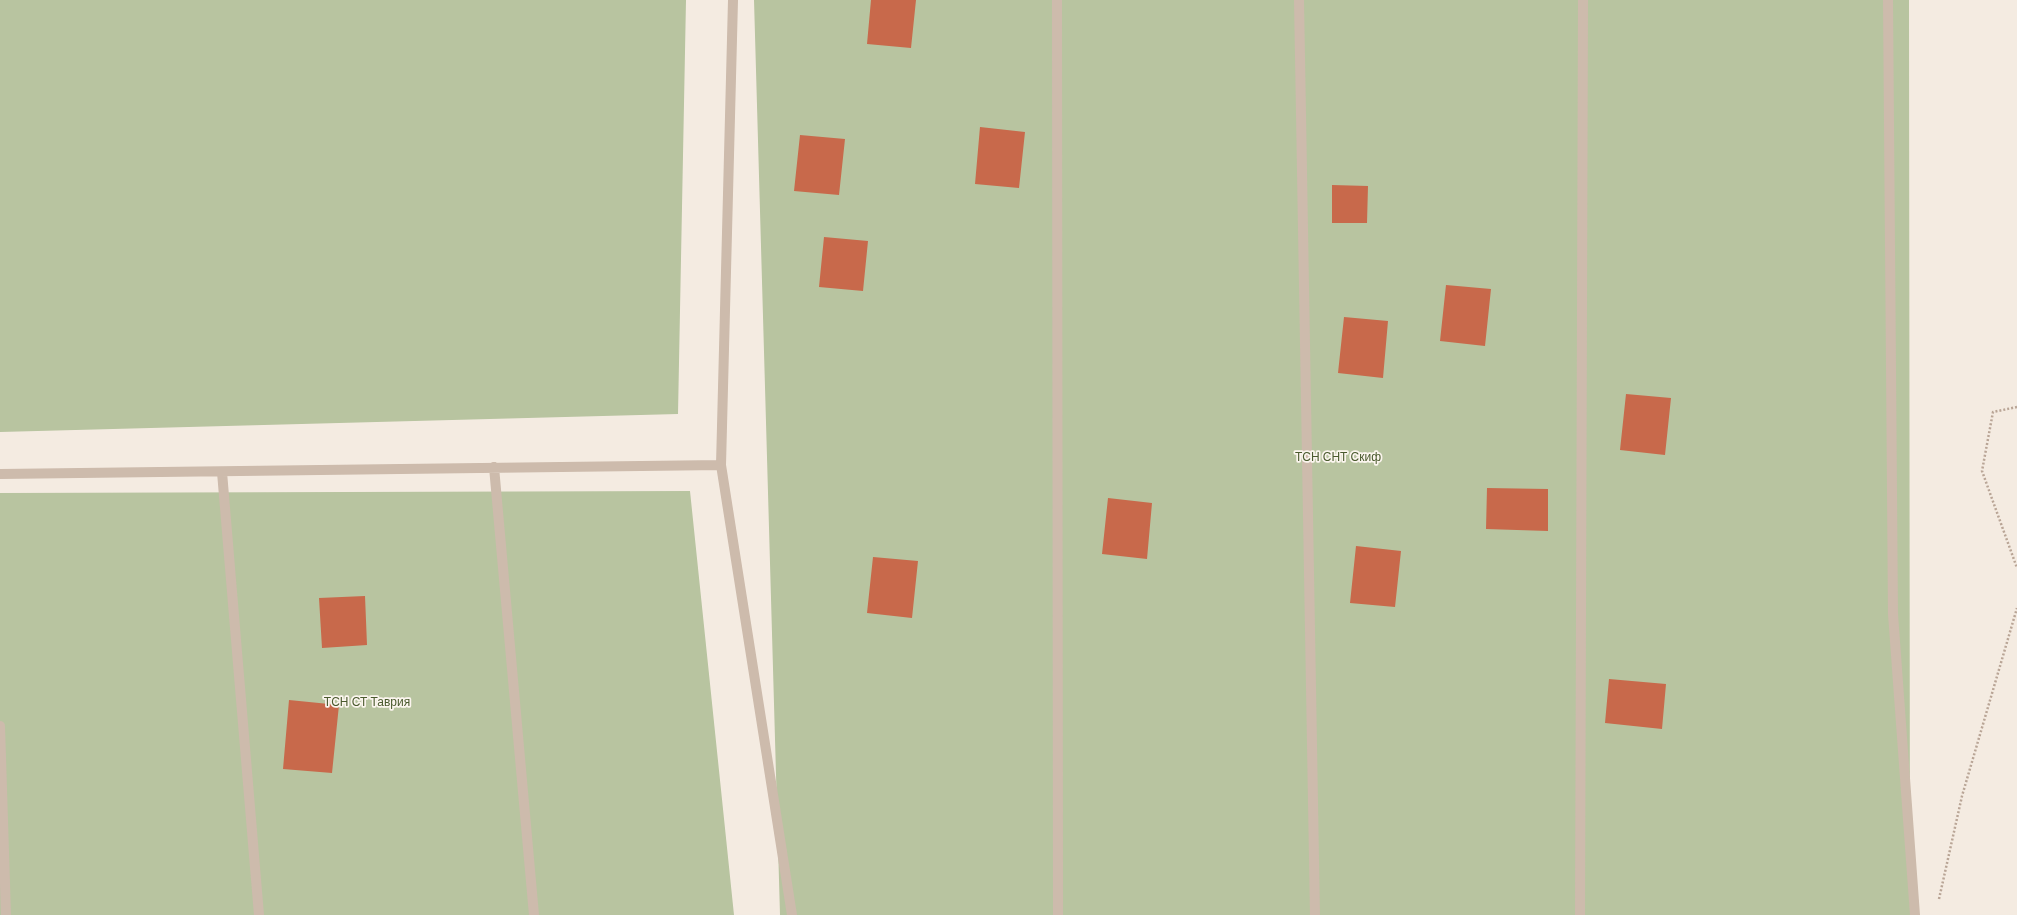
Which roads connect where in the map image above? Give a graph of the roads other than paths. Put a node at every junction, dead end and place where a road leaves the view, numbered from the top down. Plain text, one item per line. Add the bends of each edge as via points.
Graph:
1 (733, 0) edge
2 (1057, 0) edge
3 (1299, 0) edge
4 (1583, 0) edge
5 (1888, 0) edge
6 (722, 465) junction
7 (494, 467) junction
8 (222, 472) junction
9 (0, 474) edge
10 (0, 726) edge
11 (6, 915) edge
12 (260, 915) edge
13 (534, 915) edge
14 (792, 915) edge
15 (1058, 915) edge
16 (1315, 915) edge
17 (1580, 915) edge
18 (1915, 915) edge

1 - 6 street
2 - 15 street
3 - 16 street
4 - 17 street
5 - 18 street via 1894,614
6 - 7 street
6 - 14 street
7 - 8 street
7 - 13 street
8 - 9 street
8 - 12 street
10 - 11 street

